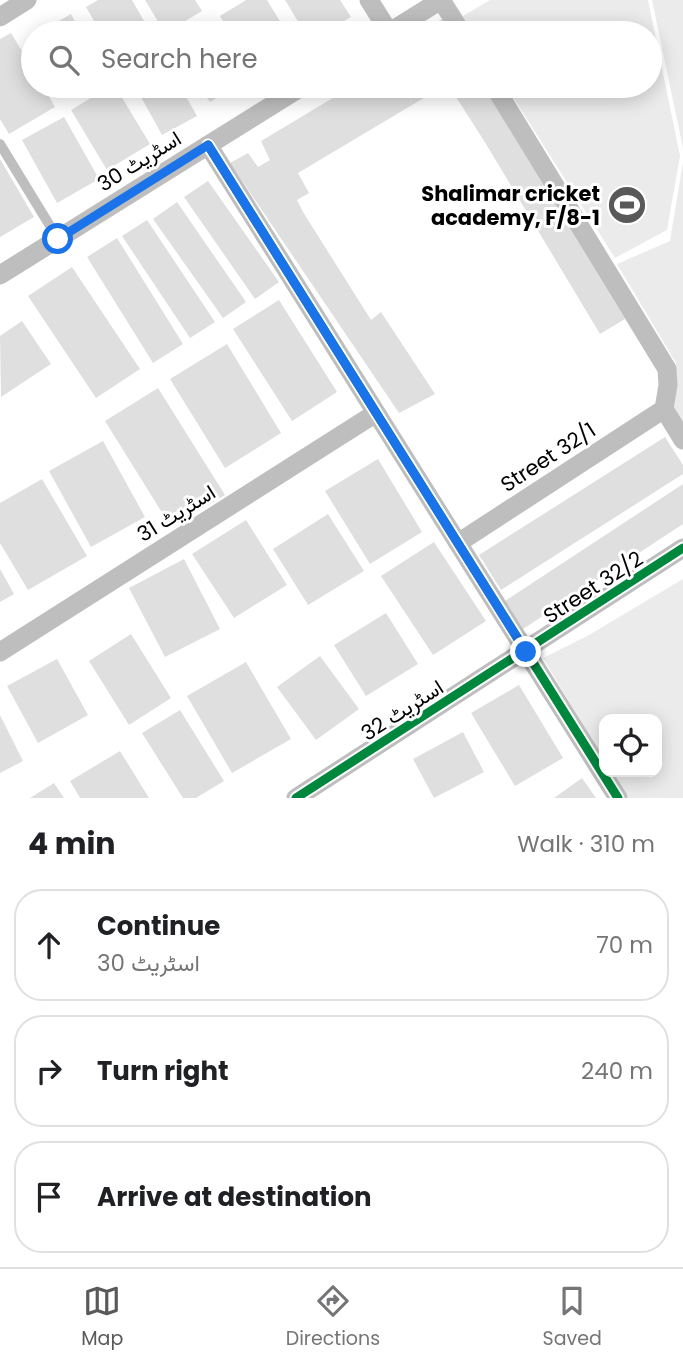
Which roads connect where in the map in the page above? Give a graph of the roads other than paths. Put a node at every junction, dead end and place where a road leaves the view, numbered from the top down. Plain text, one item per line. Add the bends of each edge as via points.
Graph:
1 (27, 0) edge
2 (369, 0) edge
3 (441, 0) edge
4 (0, 17) edge
5 (381, 21) edge
6 (407, 21) edge
7 (454, 21) edge
8 (284, 98) edge
9 (501, 98) edge
10 (0, 144) edge
11 (208, 145) junction
12 (58, 239) junction
13 (0, 275) edge
14 (664, 409) junction
15 (376, 413) junction
16 (683, 440) edge
17 (458, 543) junction
18 (683, 548) edge
19 (0, 652) edge
20 (526, 652) junction
21 (296, 798) edge
22 (618, 798) edge

1 - 4 street
2 - 5 street
3 - 6 street
3 - 7 street
8 - 11 street, اسٹریٹ 30
9 - 14 street via 667,369
10 - 12 lane
11 - 12 street, اسٹریٹ 30
11 - 15 street
12 - 13 street, اسٹریٹ 30
14 - 16 street
14 - 17 street, Street 32/1
15 - 17 street
15 - 19 street, اسٹریٹ 31
17 - 20 street
18 - 20 street, Street 32/2
20 - 21 street, اسٹریٹ 32
20 - 22 street

